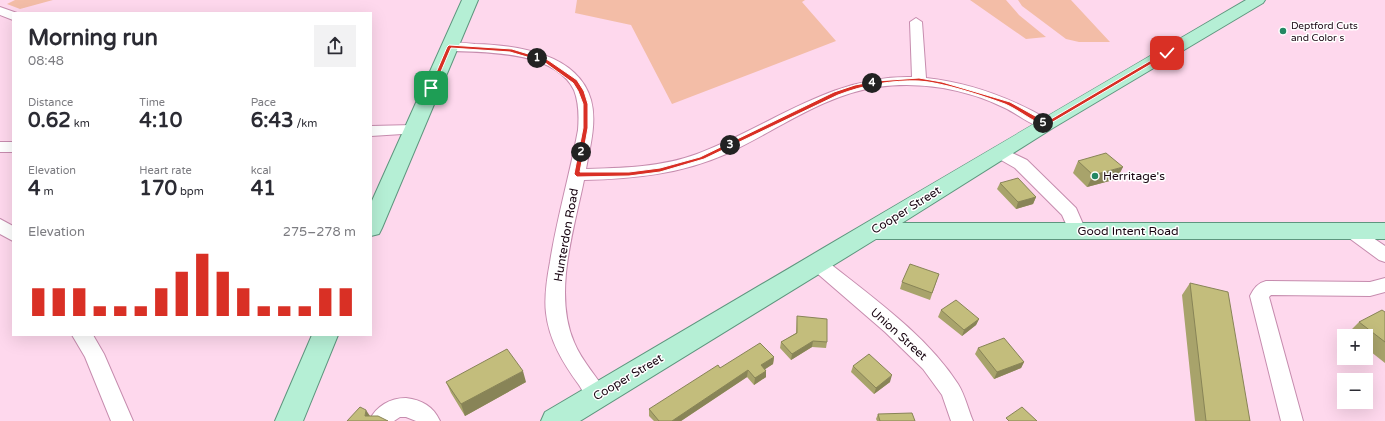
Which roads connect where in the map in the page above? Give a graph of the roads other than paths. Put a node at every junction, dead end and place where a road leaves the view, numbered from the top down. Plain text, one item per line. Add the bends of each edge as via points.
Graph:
1 (470, 0) edge
2 (1257, 0) edge
3 (0, 11) edge
4 (12, 16) edge
5 (916, 22) dead end
6 (449, 47) junction
7 (919, 80) junction
8 (1046, 124) junction
9 (413, 130) junction
10 (372, 131) edge
11 (0, 147) edge
12 (12, 147) edge
13 (1000, 152) junction
14 (577, 174) junction
15 (0, 225) edge
16 (372, 226) edge
17 (872, 231) junction
18 (1077, 231) junction
19 (1350, 231) junction
20 (1385, 231) edge
21 (12, 234) edge
22 (1385, 255) edge
23 (817, 263) junction
24 (1385, 285) edge
25 (83, 336) edge
26 (325, 336) edge
27 (597, 396) junction
28 (122, 421) edge
29 (289, 421) edge
30 (380, 421) edge
31 (393, 421) edge
32 (416, 421) edge
33 (429, 421) edge
34 (555, 421) edge
35 (962, 421) edge
36 (1292, 421) edge

1 - 6 main road
2 - 8 main road, Cooper Street
3 - 4 street
5 - 7 street
6 - 9 main road
6 - 14 street, Hunterdon Road via 495,49 529,55 546,61 575,82 585,104 586,128
7 - 8 street via 973,92 1008,104
7 - 14 street via 876,82 836,93 702,158 678,166 629,174
8 - 13 main road, Cooper Street
9 - 10 street
9 - 16 main road
11 - 12 street
13 - 17 main road, Cooper Street
13 - 18 street via 1021,164 1070,212
14 - 27 street, Hunterdon Road via 555,308 561,336 572,359 590,382
15 - 21 street
17 - 18 main road, Good Intent Road
17 - 23 main road, Cooper Street
18 - 19 main road, Good Intent Road
19 - 20 main road, Good Intent Road
19 - 22 street
23 - 27 main road, Cooper Street
23 - 35 street, Union Street via 892,326 930,363 951,391
24 - 36 street via 1370,289 1266,288 1259,296
25 - 28 street via 94,354
26 - 29 main road
27 - 34 main road, Cooper Street
30 - 33 street via 388,412 399,407 421,412
31 - 32 street via 402,416

